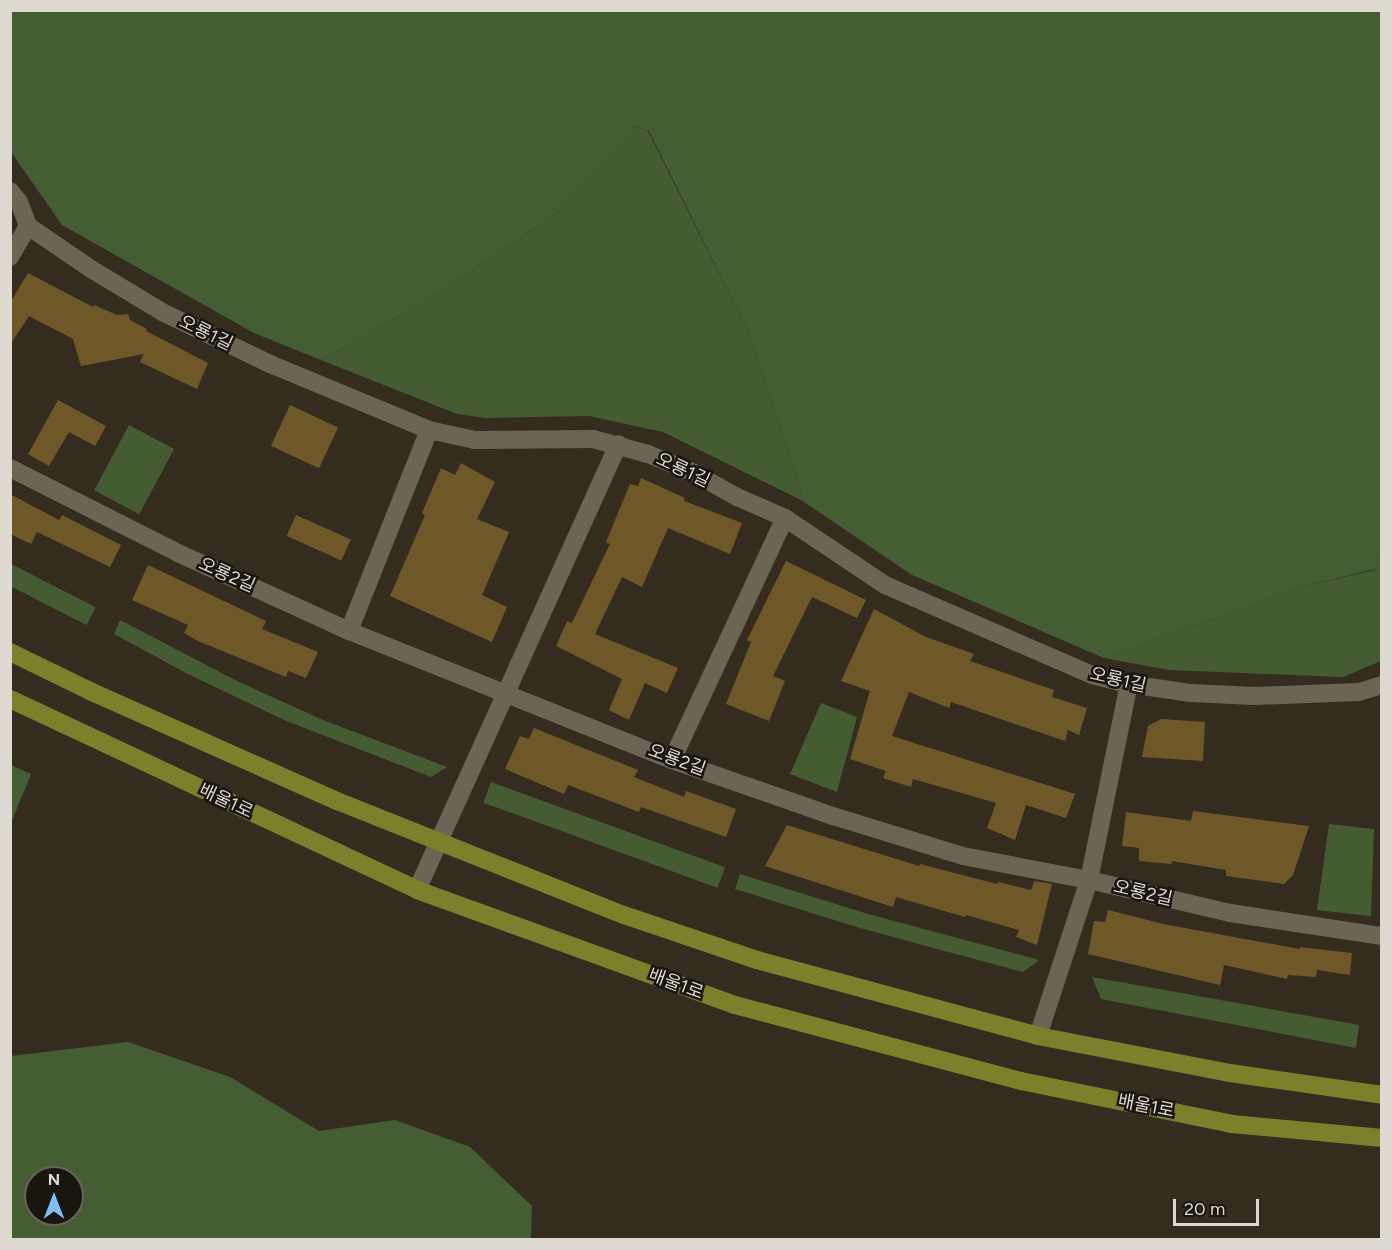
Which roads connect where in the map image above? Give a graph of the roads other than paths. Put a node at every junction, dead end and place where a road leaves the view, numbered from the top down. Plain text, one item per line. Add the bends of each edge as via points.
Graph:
1 (10, 191) edge
2 (28, 226) junction
3 (10, 257) edge
4 (429, 430) junction
5 (618, 444) junction
6 (10, 468) edge
7 (785, 518) junction
8 (349, 631) junction
9 (10, 652) edge
10 (1129, 684) junction
11 (1382, 685) edge
12 (506, 694) junction
13 (10, 699) edge
14 (672, 760) junction
15 (440, 842) junction
16 (1089, 880) junction
17 (417, 890) junction
18 (1382, 936) edge
19 (1038, 1036) junction
20 (1382, 1095) edge
21 (1382, 1138) edge

1 - 2 street
2 - 3 street
2 - 4 street, 오룡1길 via 164,313 270,364
4 - 5 street, 오룡1길 via 476,440 593,439
4 - 8 street
5 - 7 street, 오룡1길 via 694,473
5 - 12 street
6 - 8 street, 오룡2길 via 178,553
7 - 10 street, 오룡1길 via 885,585 1067,666
7 - 14 street
8 - 12 street, 오룡2길
9 - 15 main road via 315,791
10 - 11 street, 오룡1길 via 1191,693 1254,696 1359,692
10 - 16 street
12 - 14 street, 오룡2길
12 - 15 street
13 - 17 main road, 배울1로
14 - 16 street, 오룡2길 via 963,856
15 - 17 street
15 - 19 main road via 624,915 757,960
16 - 18 street, 오룡2길 via 1230,914
16 - 19 street
17 - 21 main road, 배울1로 via 735,1005 1021,1082 1232,1124
19 - 20 main road via 1230,1073

